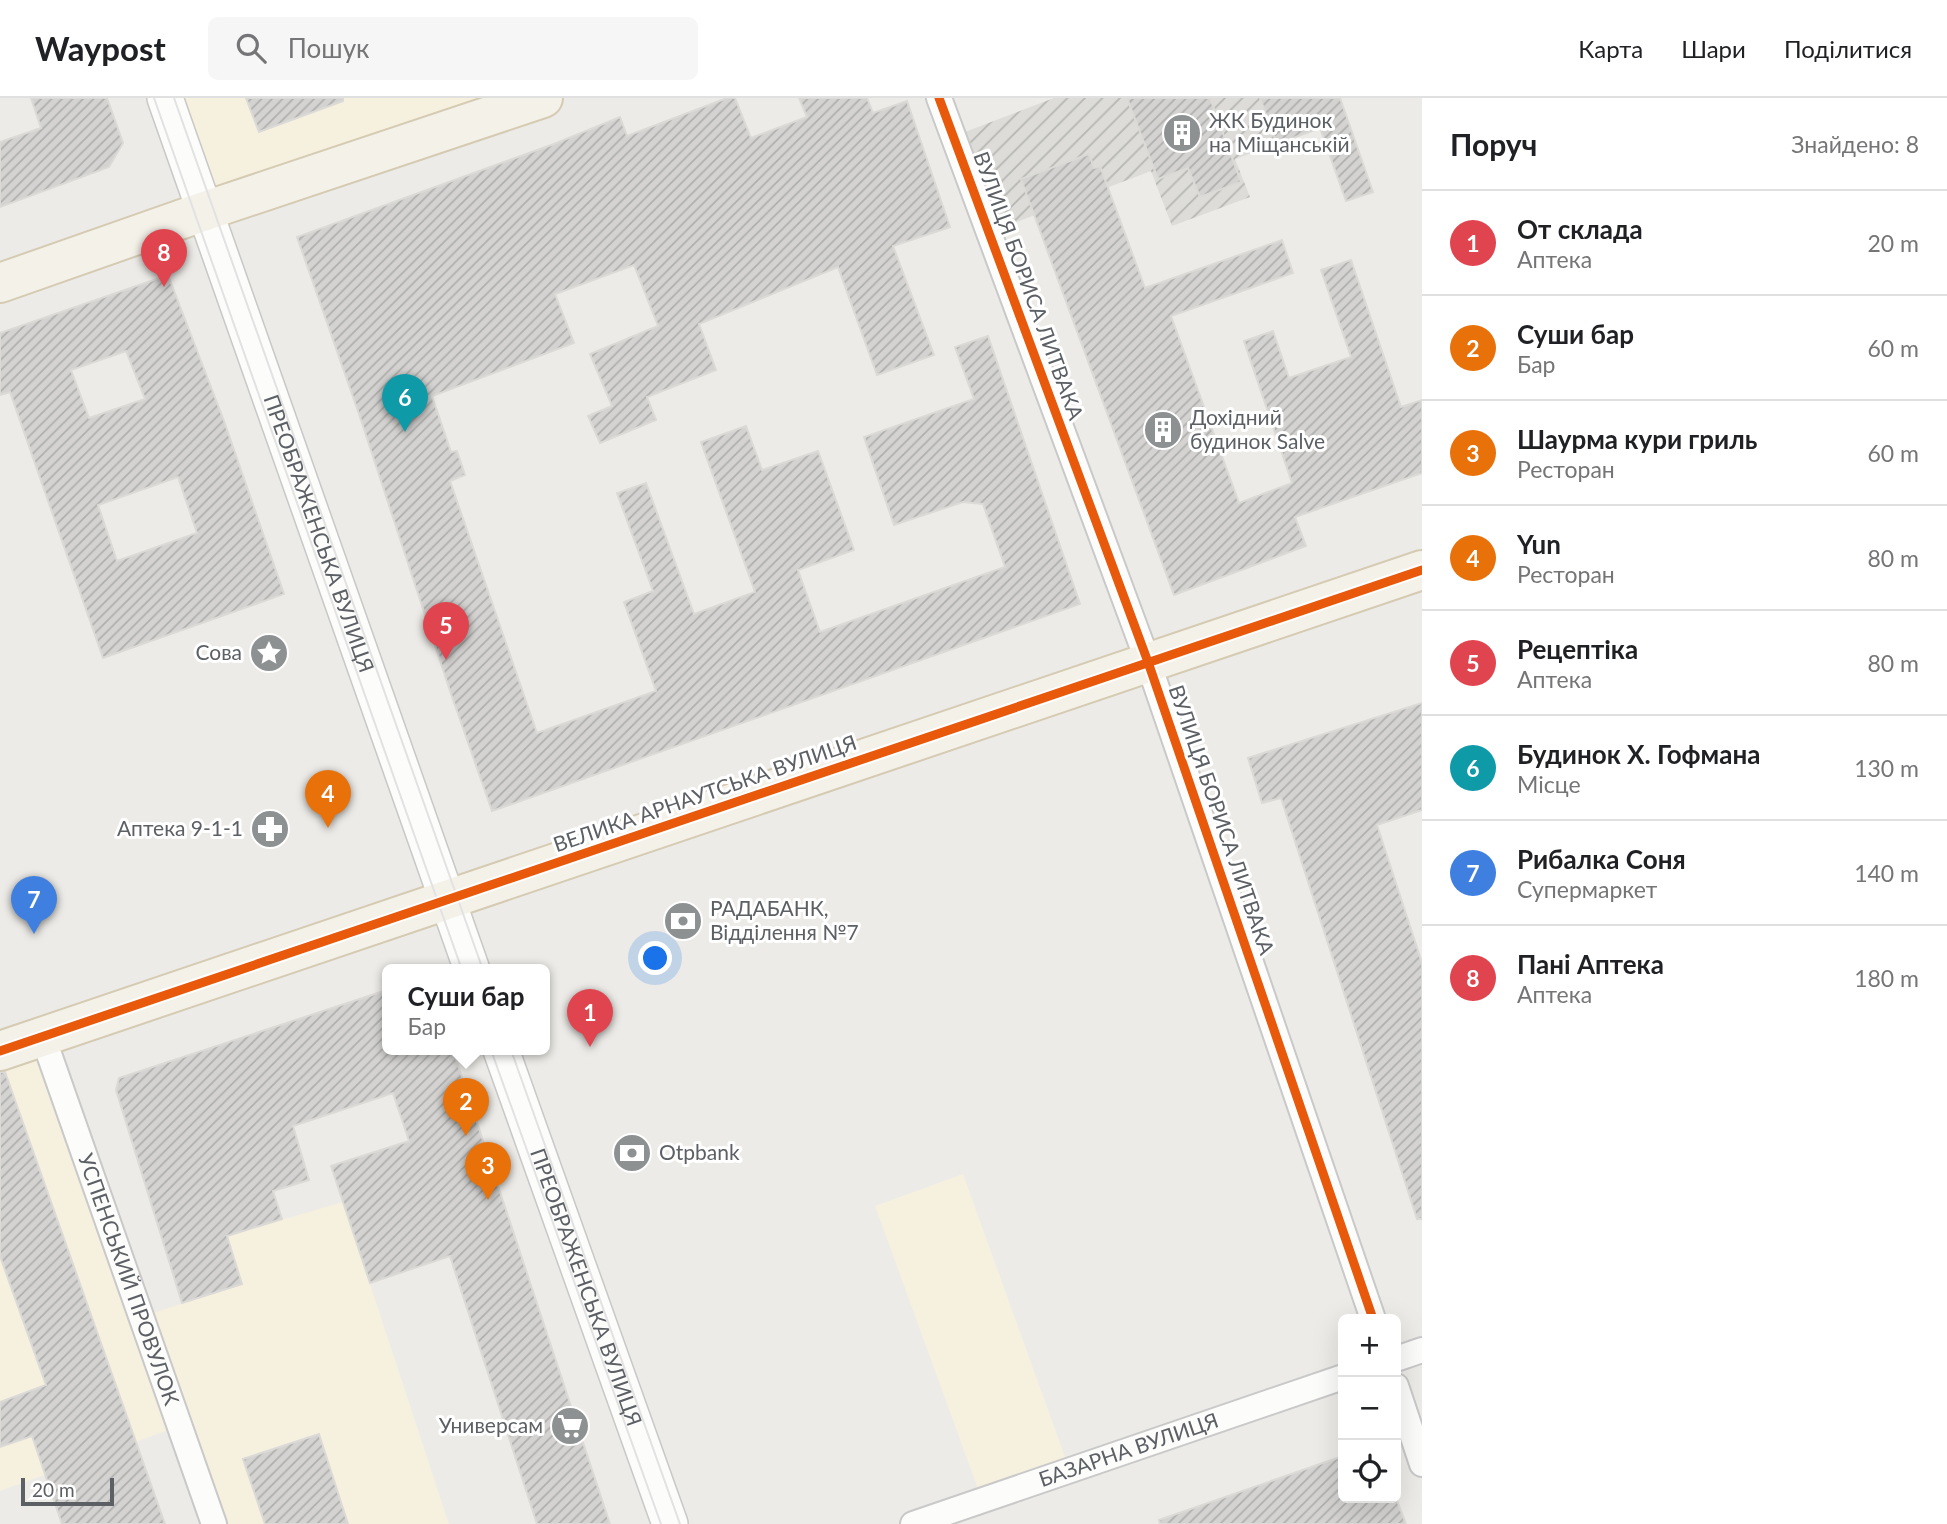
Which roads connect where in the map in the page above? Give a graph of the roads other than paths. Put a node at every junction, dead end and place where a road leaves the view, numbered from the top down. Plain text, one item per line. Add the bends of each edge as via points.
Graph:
1 (165, 98) edge
2 (543, 98) edge
3 (939, 98) edge
4 (205, 211) junction
5 (0, 283) edge
6 (1422, 570) edge
7 (1148, 662) junction
8 (447, 900) junction
9 (470, 964) edge
10 (43, 1037) junction
11 (0, 1051) edge
12 (503, 1055) edge
13 (1372, 1314) edge
14 (1422, 1350) edge
15 (1401, 1357) edge
16 (1338, 1379) edge
17 (1401, 1401) edge
18 (1422, 1464) edge
19 (214, 1524) edge
20 (670, 1524) edge
21 (913, 1524) edge

1 - 4 main road, ПРЕОБРАЖЕНСЬКА ВУЛИЦЯ
2 - 4 main road
3 - 7 street, ВУЛИЦЯ БОРИСА ЛИТВАКА
4 - 5 main road
4 - 8 main road, ПРЕОБРАЖЕНСЬКА ВУЛИЦЯ
6 - 7 main road, ВЕЛИКА АРНАУТСЬКА ВУЛИЦЯ
7 - 8 main road, ВЕЛИКА АРНАУТСЬКА ВУЛИЦЯ
7 - 13 street, ВУЛИЦЯ БОРИСА ЛИТВАКА
8 - 9 main road, ПРЕОБРАЖЕНСЬКА ВУЛИЦЯ
8 - 10 main road, ВЕЛИКА АРНАУТСЬКА ВУЛИЦЯ
10 - 11 main road, ВЕЛИКА АРНАУТСЬКА ВУЛИЦЯ
10 - 19 street, УСПЕНСЬКИЙ ПРОВУЛОК
12 - 20 main road, ПРЕОБРАЖЕНСЬКА ВУЛИЦЯ
14 - 15 street
16 - 21 street, БАЗАРНА ВУЛИЦЯ
17 - 18 street

